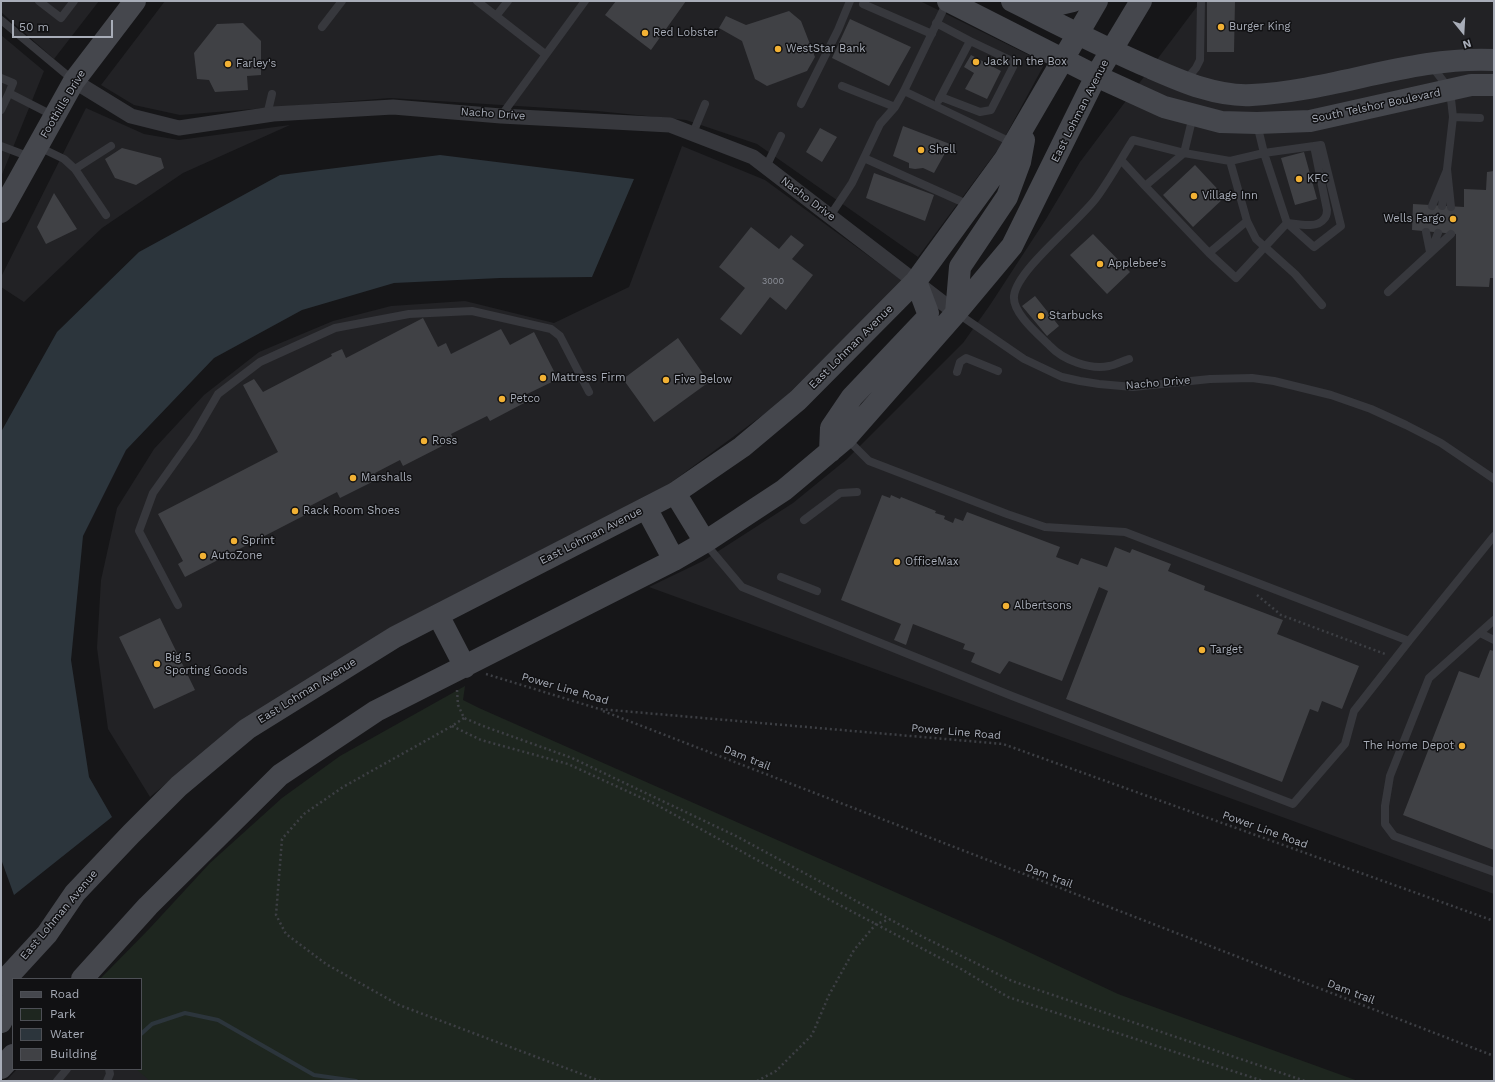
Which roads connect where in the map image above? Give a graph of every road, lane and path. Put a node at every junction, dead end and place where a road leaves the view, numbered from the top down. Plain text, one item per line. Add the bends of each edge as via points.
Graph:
1 (39, 1) edge
2 (74, 1) edge
3 (135, 1) edge
4 (342, 1) edge
5 (477, 1) edge
6 (508, 1) edge
7 (585, 1) edge
8 (850, 1) edge
9 (948, 1) edge
10 (1073, 1) edge
11 (1097, 1) edge
12 (1141, 1) edge
13 (1201, 1) edge
14 (1015, 2) edge
15 (863, 4) dead end
16 (496, 16) junction
17 (1, 20) edge
18 (936, 23) junction
19 (322, 27) dead end
20 (932, 34) junction
21 (1077, 34) junction
22 (970, 41) junction
23 (1111, 51) junction
24 (545, 54) junction
25 (1063, 59) junction
26 (1494, 60) edge
27 (1430, 64) junction
28 (1096, 76) junction
29 (1, 78) edge
30 (74, 81) junction
31 (1184, 82) junction
32 (1494, 85) edge
33 (842, 86) dead end
34 (1306, 89) junction
35 (1450, 90) junction
36 (904, 91) junction
37 (9, 93) junction
38 (272, 94) dead end
39 (941, 97) junction
40 (705, 104) dead end
41 (801, 104) dead end
42 (936, 106) junction
43 (894, 107) junction
44 (1, 110) edge
45 (267, 115) junction
46 (1193, 115) junction
47 (55, 116) junction
48 (501, 116) junction
49 (1453, 117) junction
50 (1480, 118) dead end
51 (1028, 119) junction
52 (1257, 123) junction
53 (693, 133) junction
54 (782, 136) dead end
55 (1014, 143) junction
56 (1, 146) edge
57 (111, 146) dead end
58 (1317, 146) junction
59 (35, 152) junction
60 (1184, 153) junction
61 (1264, 153) junction
62 (864, 158) junction
63 (1121, 160) junction
64 (1230, 161) junction
65 (766, 167) junction
66 (75, 169) junction
67 (1447, 169) junction
68 (1145, 186) junction
69 (971, 206) junction
70 (1432, 206) dead end
71 (1442, 206) dead end
72 (1451, 207) dead end
73 (1, 212) edge
74 (106, 215) dead end
75 (830, 216) junction
76 (1247, 221) junction
77 (1288, 223) junction
78 (1426, 232) dead end
79 (1438, 233) dead end
80 (1451, 234) dead end
81 (1265, 246) junction
82 (1430, 252) junction
83 (1209, 254) junction
84 (916, 281) junction
85 (1388, 292) dead end
86 (1322, 305) dead end
87 (956, 313) junction
88 (1129, 359) dead end
89 (998, 371) dead end
90 (957, 372) dead end
91 (589, 392) dead end
92 (846, 438) junction
93 (830, 452) junction
94 (1494, 479) edge
95 (857, 492) dead end
96 (676, 493) junction
97 (646, 508) junction
98 (804, 520) dead end
99 (1494, 536) edge
100 (705, 542) junction
101 (674, 560) junction
102 (781, 577) dead end
103 (1251, 590) dead end
104 (817, 591) dead end
105 (178, 605) dead end
106 (438, 615) junction
107 (1494, 620) edge
108 (1480, 633) junction
109 (1494, 640) edge
110 (1409, 641) junction
111 (1396, 658) junction
112 (465, 667) junction
113 (599, 709) junction
114 (464, 718) junction
115 (452, 726) junction
116 (1494, 872) edge
117 (890, 920) junction
118 (1494, 922) edge
119 (876, 924) junction
120 (47, 934) junction
121 (22, 978) edge
122 (83, 978) edge
123 (1, 984) edge
124 (12, 1000) edge
125 (1, 1022) edge
126 (12, 1056) edge
127 (1494, 1056) edge
128 (1, 1068) edge
129 (66, 1070) edge
130 (109, 1070) edge
131 (57, 1081) edge
132 (106, 1081) edge
133 (600, 1081) edge
134 (757, 1081) edge
135 (1262, 1081) edge
136 (1305, 1081) edge

1 - 2 lane via 61,18
3 - 30 main road, Foothills Drive
4 - 19 lane
5 - 16 lane
6 - 16 lane
7 - 24 lane
8 - 41 lane
9 - 18 lane
9 - 25 main road, South Telshor Boulevard
10 - 14 main road via 1056,6
11 - 21 main road, East Lohman Avenue
12 - 23 main road, East Lohman Avenue
13 - 31 lane via 1200,60
14 - 21 main road
15 - 20 lane
16 - 24 lane
17 - 30 lane
18 - 20 lane
18 - 22 lane
20 - 36 lane
21 - 23 main road
21 - 25 main road, East Lohman Avenue
22 - 39 lane
22 - 39 lane via 1008,59 1013,67 991,110 980,112
23 - 28 main road, East Lohman Avenue
23 - 31 main road
24 - 48 lane
25 - 28 main road, South Telshor Boulevard
25 - 51 main road, East Lohman Avenue
26 - 27 main road via 1470,59
27 - 34 main road
27 - 35 lane
28 - 46 main road, South Telshor Boulevard via 1164,107
28 - 87 main road, East Lohman Avenue via 1012,246
29 - 37 lane via 13,84
30 - 45 street, Nacho Drive via 131,116 179,128
30 - 47 main road, Foothills Drive
31 - 34 main road via 1222,93 1252,95
32 - 35 main road, South Telshor Boulevard via 1471,85
33 - 43 lane
34 - 52 main road via 1300,105
35 - 49 lane
35 - 52 main road, South Telshor Boulevard via 1310,121
36 - 42 lane
36 - 43 lane
37 - 44 lane
37 - 47 lane
38 - 45 lane
39 - 42 lane
40 - 53 lane
42 - 55 lane
43 - 62 lane via 880,124
45 - 48 street, Nacho Drive via 393,107
46 - 52 main road, South Telshor Boulevard via 1221,122
46 - 60 lane
47 - 59 main road, Foothills Drive
48 - 53 street, Nacho Drive via 670,125
49 - 50 lane
49 - 67 lane
51 - 55 main road, East Lohman Avenue
51 - 87 main road via 1020,162 1008,197 960,267
52 - 61 lane
53 - 65 street, Nacho Drive via 753,157
54 - 65 lane
55 - 69 main road, East Lohman Avenue
56 - 59 lane
57 - 66 lane
58 - 61 lane
58 - 77 lane via 1327,210 1325,219 1318,224
58 - 77 lane via 1341,226 1314,247
59 - 66 lane via 64,160
59 - 73 main road, Foothills Drive
60 - 63 lane via 1133,140
60 - 64 lane
60 - 68 lane
61 - 64 lane
61 - 77 lane
62 - 69 lane
62 - 75 lane
63 - 68 lane
63 - 88 lane via 1097,198 1021,279 1014,296 1018,312 1066,359 1094,366 1109,366
64 - 76 lane
65 - 75 street, Nacho Drive
66 - 74 lane
67 - 70 lane
67 - 71 lane
67 - 72 lane
68 - 83 lane
69 - 84 main road, East Lohman Avenue
75 - 84 street, Nacho Drive
76 - 81 lane via 1256,239
76 - 83 lane
77 - 81 lane
78 - 82 lane
79 - 82 lane
80 - 82 lane
81 - 83 lane via 1236,278
81 - 86 lane via 1295,274
82 - 85 lane
84 - 87 street, Nacho Drive
84 - 93 main road via 928,313 926,319 852,397 831,428
84 - 96 main road, East Lohman Avenue via 798,400 742,447
87 - 92 main road, East Lohman Avenue
87 - 94 lane, Nacho Drive via 1024,359 1062,377 1080,381 1133,387 1210,379 1252,378 1331,395 1371,409 1441,443
89 - 90 lane via 966,358 960,362
91 - 105 lane via 560,336 551,329 472,311 409,314 336,328 260,362 218,394 194,437 153,493 139,530
92 - 93 main road, East Lohman Avenue
92 - 110 lane via 869,461 1007,514 1045,527 1125,532
93 - 100 main road, East Lohman Avenue via 784,490
95 - 98 lane via 840,493
96 - 97 main road, East Lohman Avenue
96 - 100 main road
97 - 101 main road
97 - 106 main road, East Lohman Avenue
99 - 110 lane
100 - 101 main road, East Lohman Avenue
100 - 111 lane via 742,587 1292,804 1345,744 1354,711
101 - 112 main road, East Lohman Avenue
102 - 104 lane
103 - 111 path via 1281,614
106 - 112 main road
106 - 120 main road, East Lohman Avenue via 395,637 247,729 179,786 131,834 75,893
107 - 108 lane
108 - 109 lane
108 - 116 lane via 1429,678 1390,776 1384,824 1394,836
110 - 111 lane
112 - 113 path, Power Line Road
112 - 114 path via 457,687 458,705
112 - 122 main road, East Lohman Avenue via 376,711 280,775 148,906
113 - 118 path, Power Line Road via 1003,744
113 - 127 path, Dam trail
114 - 115 path
114 - 117 path via 587,764 736,836
115 - 119 path via 481,740 568,764 640,798
115 - 133 path via 343,787 304,814 282,839 276,915 286,934 326,964 399,1005
117 - 119 path
117 - 136 path via 1012,981
119 - 134 path via 854,950 829,995 812,1034 776,1071
119 - 135 path via 1008,997
120 - 121 main road
120 - 123 main road, East Lohman Avenue
124 - 125 main road
126 - 128 main road
129 - 131 lane
130 - 132 lane

